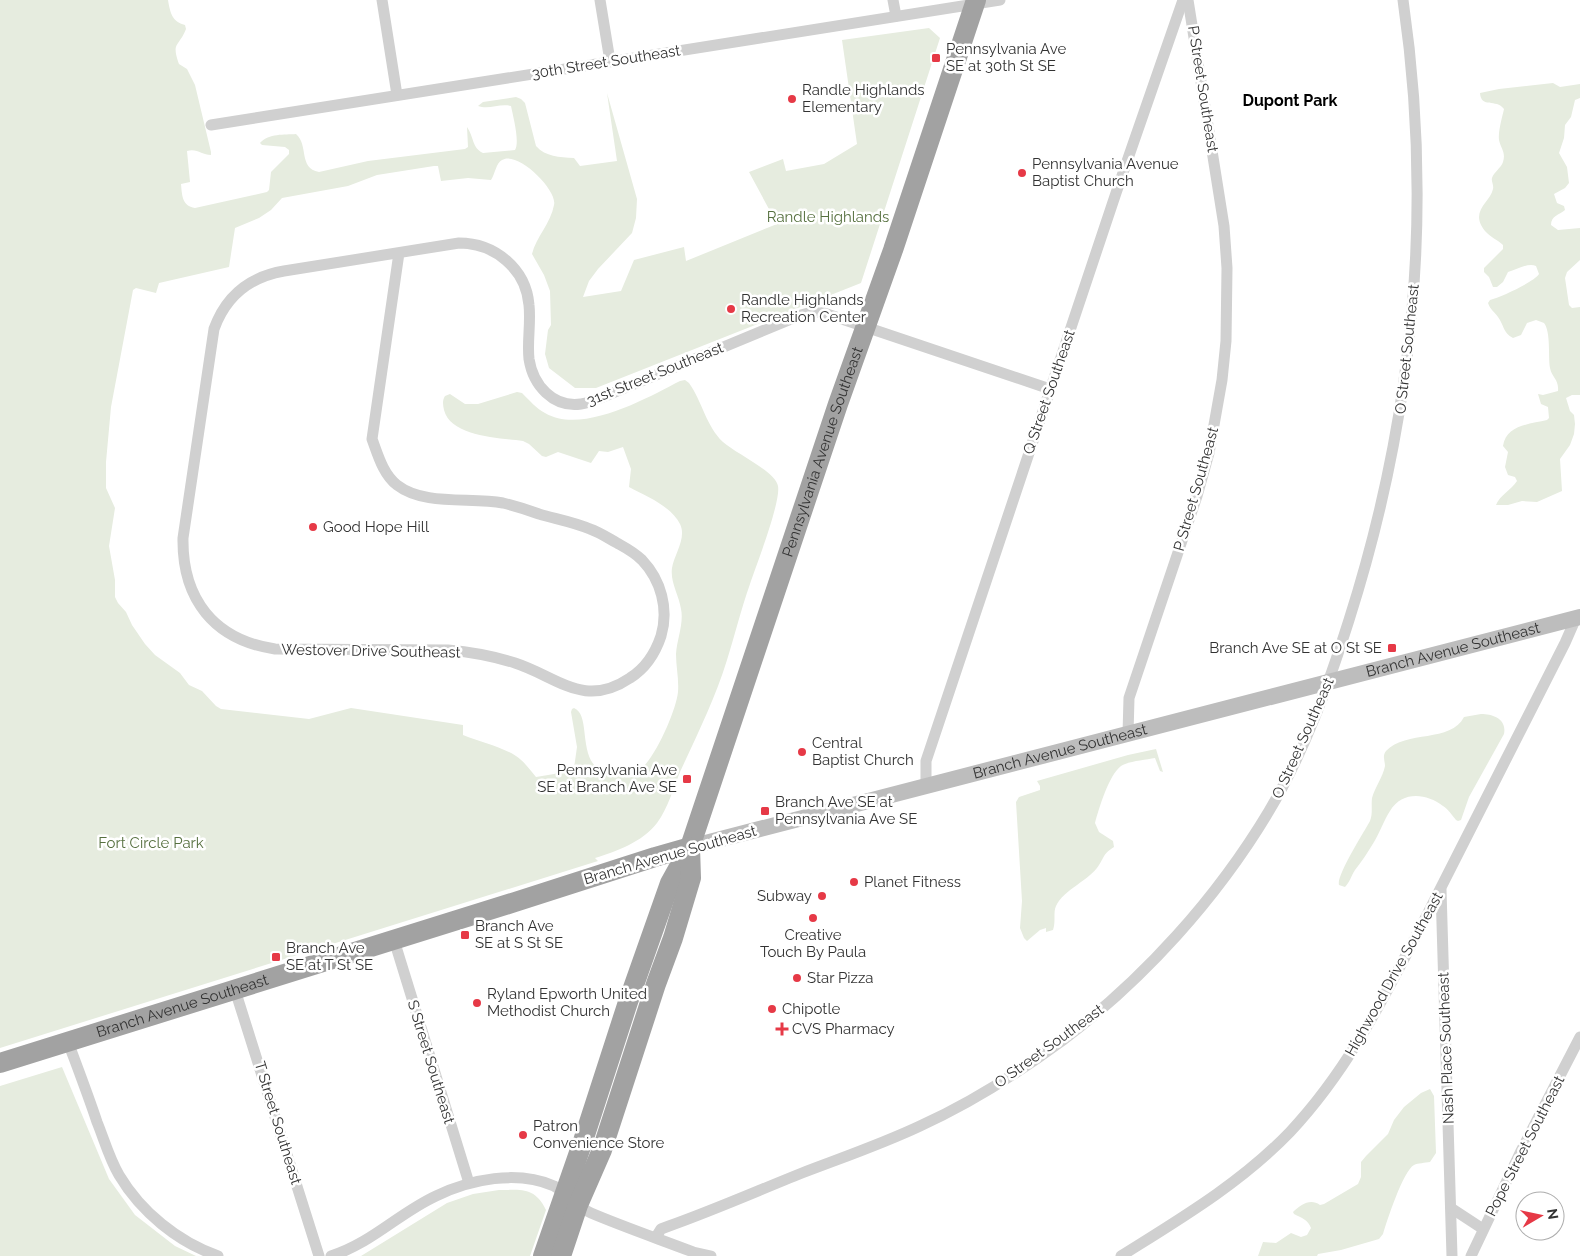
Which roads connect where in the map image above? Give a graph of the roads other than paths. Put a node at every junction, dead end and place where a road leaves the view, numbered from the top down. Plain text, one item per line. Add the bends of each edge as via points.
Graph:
1 (382, 0) edge
2 (600, 0) edge
3 (894, 0) edge
4 (1000, 0) edge
5 (1183, 0) edge
6 (1188, 0) edge
7 (1403, 0) edge
8 (975, 2) edge
9 (896, 16) junction
10 (610, 61) junction
11 (397, 95) junction
12 (211, 126) dead end
13 (399, 253) junction
14 (240, 289) joint
15 (865, 328) junction
16 (1050, 389) junction
17 (1578, 618) edge
18 (1329, 682) junction
19 (1128, 734) junction
20 (926, 786) junction
21 (690, 848) junction
22 (1440, 888) junction
23 (394, 940) junction
24 (236, 990) junction
25 (1580, 1037) edge
26 (68, 1042) junction
27 (0, 1063) edge
28 (469, 1184) junction
29 (571, 1199) junction
30 (1451, 1208) junction
31 (1483, 1229) junction
32 (656, 1237) junction
33 (218, 1256) edge
34 (319, 1256) edge
35 (331, 1256) edge
36 (544, 1256) edge
37 (561, 1256) edge
38 (711, 1256) edge
39 (1121, 1256) edge
40 (1452, 1256) edge
41 (1471, 1256) edge

1 - 11 street
2 - 10 street
3 - 9 street
4 - 8 street, 30th Street Southeast
5 - 16 street, Q Street Southeast
6 - 19 street, P Street Southeast via 1224,226 1228,268 1226,341 1216,419 1204,470 1129,698
7 - 18 street, O Street Southeast via 1414,88 1418,165 1416,261 1409,350 1399,420 1380,510
8 - 9 street, 30th Street Southeast
8 - 15 highway, Pennsylvania Avenue Southeast
9 - 10 street, 30th Street Southeast
10 - 11 street, 30th Street Southeast
11 - 12 street, 30th Street Southeast
13 - 14 street, 31st Street Southeast via 274,273 253,280
13 - 14 street, Westover Drive Southeast via 372,439 381,465 396,485 419,496 503,503 590,529 635,553 650,568 664,604 662,633 648,663 618,686 585,692 515,663 448,650 266,648 238,638 208,616 188,582 182,538 212,335 222,310
13 - 15 street, 31st Street Southeast via 465,243 489,249 504,259 518,274 527,295 530,308 529,355 533,374 547,394 571,404 604,397 800,315 824,313
15 - 16 street, 31st Street Southeast
15 - 21 highway, Pennsylvania Avenue Southeast
16 - 20 street, Q Street Southeast via 926,761
17 - 18 main road, Branch Avenue Southeast
17 - 22 street, Highwood Drive Southeast
18 - 19 main road, Branch Avenue Southeast
18 - 32 street, O Street Southeast via 1289,775 1237,861 1152,961 1096,1014 1024,1067 948,1113 886,1141 661,1229
19 - 20 main road, Branch Avenue Southeast
20 - 21 main road, Branch Avenue Southeast
21 - 23 highway, Branch Avenue Southeast
21 - 29 highway, Pennsylvania Avenue Southeast via 691,878 602,1150
22 - 30 street, Nash Place Southeast
22 - 39 street, Highwood Drive Southeast via 1361,1039 1308,1112 1274,1147 1226,1188
23 - 24 highway, Branch Avenue Southeast
23 - 28 street, S Street Southeast
24 - 26 highway, Branch Avenue Southeast
24 - 34 street, T Street Southeast
25 - 31 street, Pope Street Southeast
26 - 27 highway, Branch Avenue Southeast
26 - 33 street via 111,1160 122,1179 160,1222 192,1244
28 - 29 street via 492,1179 520,1179 547,1184
28 - 35 street via 435,1196 365,1241
29 - 32 street via 588,1212
29 - 36 highway, Pennsylvania Avenue Southeast
29 - 37 highway, Pennsylvania Avenue Southeast
30 - 31 street
30 - 40 street, Nash Place Southeast
31 - 41 street, Pope Street Southeast
32 - 38 street

